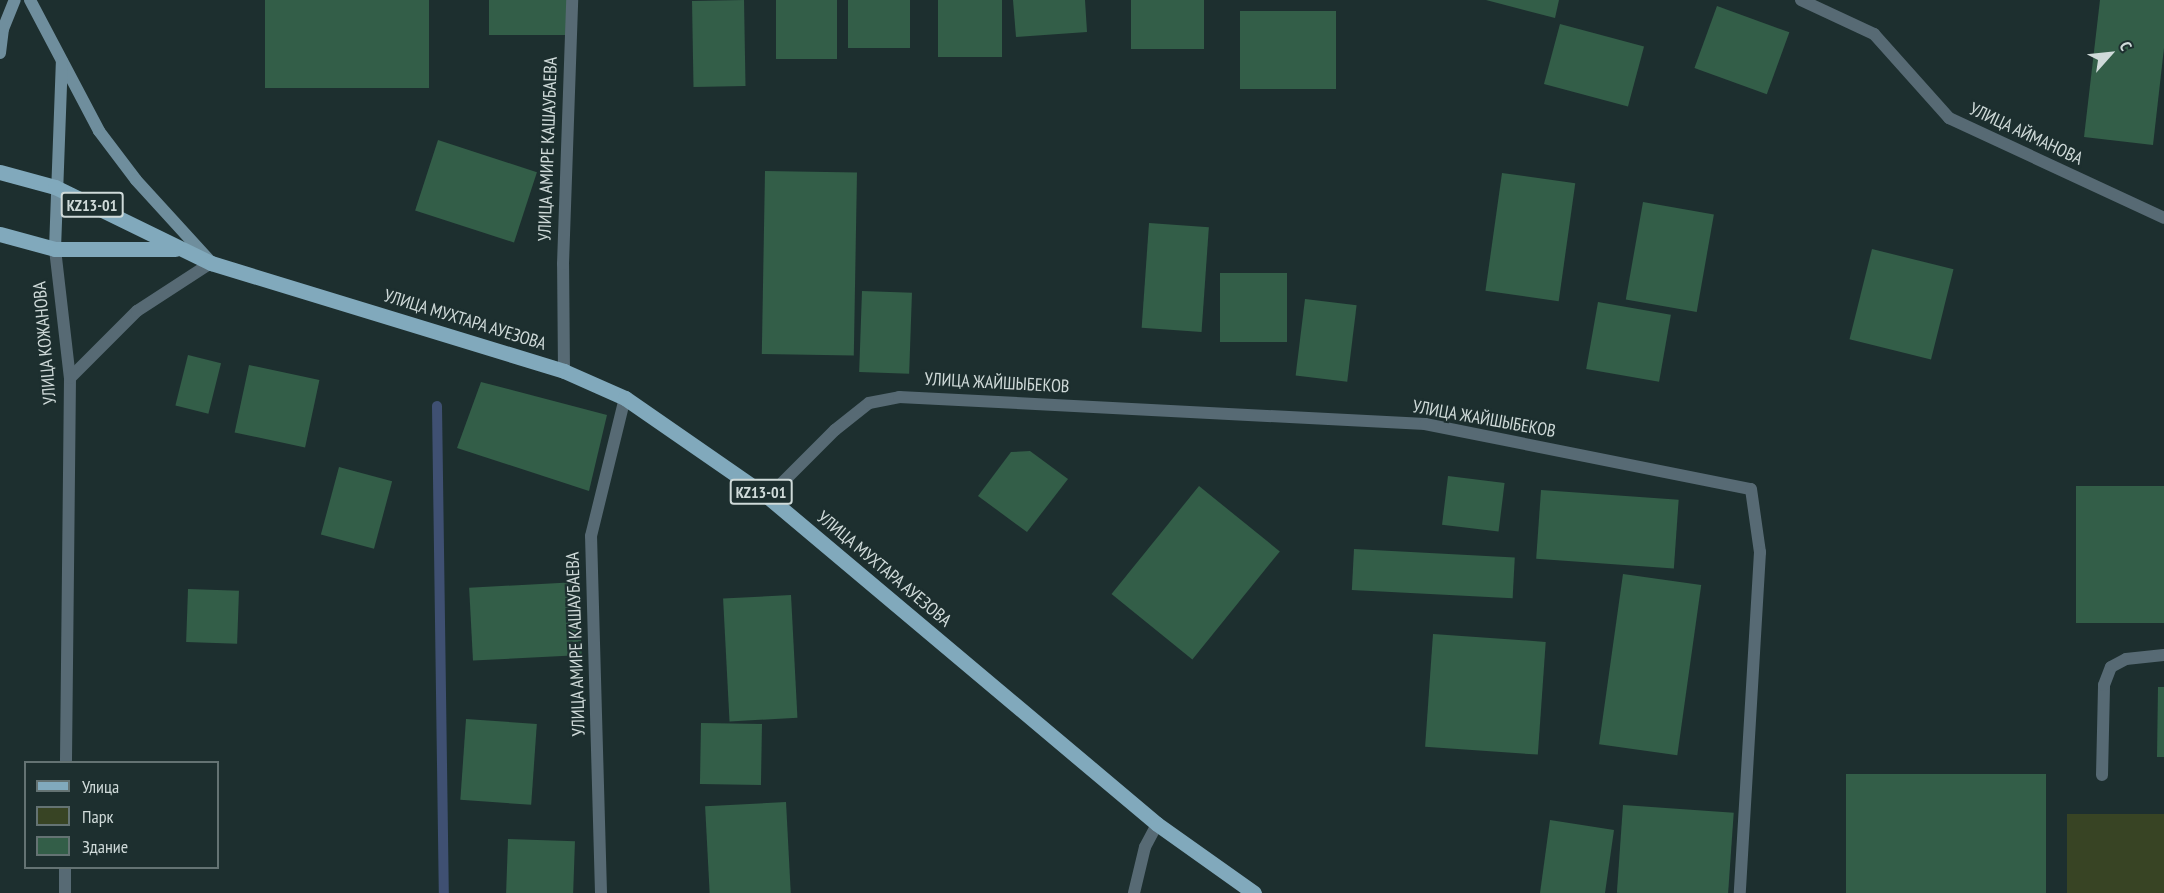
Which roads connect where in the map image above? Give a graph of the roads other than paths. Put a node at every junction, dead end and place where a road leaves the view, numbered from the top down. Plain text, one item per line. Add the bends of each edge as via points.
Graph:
1 (15, 0) edge
2 (30, 0) edge
3 (572, 0) edge
4 (1801, 0) edge
5 (2, 31) edge
6 (0, 53) edge
7 (62, 60) junction
8 (0, 172) edge
9 (55, 187) junction
10 (2164, 218) edge
11 (0, 234) edge
12 (55, 249) junction
13 (179, 249) junction
14 (211, 263) junction
15 (564, 371) junction
16 (69, 378) junction
17 (626, 398) junction
18 (768, 497) junction
19 (2164, 655) edge
20 (66, 761) edge
21 (2102, 775) dead end
22 (1157, 824) junction
23 (65, 869) edge
24 (65, 893) edge
25 (601, 893) edge
26 (1134, 893) edge
27 (1254, 893) edge
28 (1740, 893) edge

1 - 5 main road
2 - 7 main road
3 - 15 street, УЛИЦА АМИРЕ КАШАУБАЕВА via 562,264
4 - 10 street, УЛИЦА АЙМАНОВА via 1874,34 1948,117
5 - 6 main road
7 - 9 main road, УЛИЦА КОЖАНОВА
7 - 14 main road via 99,131 136,180
8 - 9 main road, УЛИЦА МУХТАРА АУЕЗОВА / KZ13-01
9 - 12 main road, УЛИЦА КОЖАНОВА
9 - 13 main road, УЛИЦА МУХТАРА АУЕЗОВА / KZ13-01
11 - 12 main road, УЛИЦА МУХТАРА АУЕЗОВА / KZ13-01
12 - 13 main road, УЛИЦА МУХТАРА АУЕЗОВА / KZ13-01
12 - 16 street, УЛИЦА КОЖАНОВА
13 - 14 main road, УЛИЦА МУХТАРА АУЕЗОВА / KZ13-01
14 - 15 main road, УЛИЦА МУХТАРА АУЕЗОВА / KZ13-01
14 - 16 street via 137,310
15 - 17 main road, УЛИЦА МУХТАРА АУЕЗОВА / KZ13-01
16 - 20 street, УЛИЦА КОЖАНОВА
17 - 18 main road, УЛИЦА МУХТАРА АУЕЗОВА / KZ13-01
17 - 25 street, УЛИЦА АМИРЕ КАШАУБАЕВА via 591,536
18 - 22 main road, УЛИЦА МУХТАРА АУЕЗОВА / KZ13-01
18 - 28 street, УЛИЦА ЖАЙШЫБЕКОВ via 835,430 869,403 898,397 1425,424 1750,489 1760,552
19 - 21 street via 2126,659 2111,667 2103,685
22 - 26 street via 1145,847
22 - 27 main road, УЛИЦА МУХТАРА АУЕЗОВА / KZ13-01
23 - 24 street

